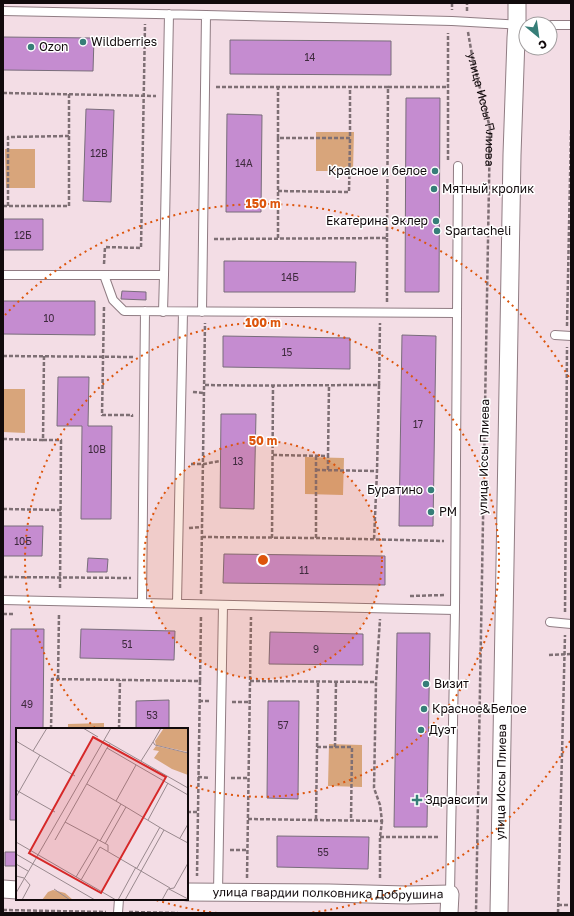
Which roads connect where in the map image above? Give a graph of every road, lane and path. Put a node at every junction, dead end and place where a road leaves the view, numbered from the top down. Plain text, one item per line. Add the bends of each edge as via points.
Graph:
1 (467, 3) edge
2 (517, 3) edge
3 (3, 11) edge
4 (145, 13) junction
5 (169, 14) junction
6 (206, 14) junction
7 (520, 16) edge
8 (467, 22) junction
9 (518, 25) edge
10 (558, 25) edge
11 (571, 25) edge
12 (518, 34) edge
13 (216, 87) dead end
14 (278, 87) junction
15 (350, 87) junction
16 (388, 87) junction
17 (448, 87) dead end
18 (3, 93) edge
19 (69, 94) junction
20 (143, 96) junction
21 (168, 96) junction
22 (571, 130) edge
23 (69, 136) junction
24 (278, 138) junction
25 (350, 138) junction
26 (458, 166) dead end
27 (278, 191) junction
28 (3, 206) edge
29 (8, 206) junction
30 (278, 238) junction
31 (387, 238) junction
32 (209, 239) dead end
33 (3, 275) edge
34 (104, 275) junction
35 (164, 275) junction
36 (104, 303) dead end
37 (569, 308) edge
38 (145, 311) junction
39 (163, 312) junction
40 (183, 312) junction
41 (202, 312) junction
42 (384, 312) junction
43 (457, 313) junction
44 (555, 335) dead end
45 (569, 336) edge
46 (3, 356) edge
47 (44, 356) junction
48 (103, 356) junction
49 (145, 357) junction
50 (204, 385) dead end
51 (329, 385) junction
52 (379, 385) junction
53 (273, 386) junction
54 (132, 423) dead end
55 (3, 440) edge
56 (43, 440) junction
57 (273, 455) junction
58 (316, 456) junction
59 (328, 456) junction
60 (220, 461) dead end
61 (180, 464) junction
62 (316, 470) junction
63 (328, 470) junction
64 (377, 471) junction
65 (3, 509) edge
66 (61, 510) junction
67 (202, 537) dead end
68 (272, 538) junction
69 (316, 538) junction
70 (374, 540) junction
71 (444, 541) dead end
72 (129, 571) dead end
73 (3, 578) edge
74 (60, 578) junction
75 (129, 578) junction
76 (142, 579) junction
77 (3, 600) edge
78 (60, 601) junction
79 (142, 603) junction
80 (177, 603) junction
81 (201, 604) junction
82 (223, 605) junction
83 (252, 605) junction
84 (380, 608) junction
85 (455, 610) junction
86 (550, 622) dead end
87 (568, 624) edge
88 (564, 654) junction
89 (571, 654) edge
90 (549, 655) dead end
91 (58, 679) junction
92 (120, 680) junction
93 (200, 681) junction
94 (250, 681) junction
95 (318, 682) junction
96 (336, 682) junction
97 (376, 682) junction
98 (230, 702) dead end
99 (250, 702) junction
100 (51, 728) edge
101 (119, 728) edge
102 (317, 746) junction
103 (335, 747) junction
104 (234, 778) dead end
105 (248, 778) junction
106 (188, 812) edge
107 (198, 812) junction
108 (248, 818) junction
109 (316, 819) junction
110 (351, 820) junction
111 (382, 821) junction
112 (380, 837) junction
113 (439, 837) dead end
114 (219, 849) junction
115 (247, 850) junction
116 (380, 883) dead end
117 (3, 890) edge
118 (16, 890) edge
119 (192, 892) edge
120 (218, 892) junction
121 (247, 892) junction
122 (450, 894) junction
123 (119, 900) edge
124 (558, 905) junction
125 (571, 905) edge
126 (3, 910) edge
127 (118, 913) edge
128 (178, 913) edge
129 (449, 913) edge
130 (476, 913) edge
131 (499, 913) edge
132 (558, 913) edge

1 - 8 path, улица Иссы Плиева
2 - 7 street, улица Иссы Плиева
3 - 4 lane
4 - 5 lane
4 - 20 path
5 - 6 lane
5 - 21 lane
6 - 8 lane
6 - 41 lane
8 - 9 lane
8 - 130 path, улица Иссы Плиева via 473,61 490,128
10 - 11 lane
12 - 131 street, улица Иссы Плиева via 512,155
13 - 14 path
14 - 15 path
14 - 24 path
15 - 16 path
15 - 25 path
16 - 17 path
16 - 31 path
18 - 19 path
19 - 20 path
19 - 23 path
20 - 21 path
20 - 34 path via 141,248 104,247
21 - 35 lane
22 - 37 path
23 - 29 path via 8,136
23 - 29 path via 69,206
24 - 25 path
24 - 27 path
25 - 27 path via 349,192
26 - 43 lane
27 - 30 path
28 - 29 path
30 - 31 path
30 - 32 path
31 - 42 path
33 - 34 lane
34 - 35 lane
34 - 38 lane via 113,300 124,311
35 - 39 lane
36 - 48 path
37 - 45 path
38 - 39 lane
38 - 49 lane
39 - 40 lane
40 - 41 lane
40 - 61 lane
41 - 42 lane
42 - 43 lane
42 - 52 path
43 - 85 lane
44 - 45 lane
45 - 87 path
46 - 47 path
47 - 48 path
47 - 56 path
48 - 49 path
48 - 54 path via 102,415 132,415
49 - 76 lane
50 - 53 path
51 - 52 path
51 - 53 path
51 - 59 path
52 - 64 path
53 - 57 path
55 - 56 path
56 - 66 path via 61,440
57 - 58 path
57 - 68 path
58 - 59 path
58 - 62 path
59 - 63 path
60 - 61 path
61 - 80 lane
62 - 63 path
62 - 69 path
63 - 64 path
64 - 70 path
65 - 66 path
66 - 74 path
67 - 68 path
68 - 69 path
69 - 70 path
70 - 71 path
72 - 75 path
73 - 74 path
74 - 75 path
74 - 78 path
75 - 76 path
76 - 79 lane
77 - 78 lane
78 - 79 lane
78 - 91 path
79 - 80 lane
80 - 81 lane
81 - 82 lane
81 - 93 path
82 - 83 lane
82 - 114 lane
83 - 84 lane
83 - 94 path
84 - 85 lane
84 - 97 path
85 - 122 lane
86 - 87 lane
87 - 88 path
88 - 89 path
88 - 90 path
88 - 124 path
91 - 92 path
91 - 100 path via 52,679
92 - 93 path
92 - 101 path
93 - 107 path
94 - 95 path
94 - 99 path
95 - 96 path
95 - 102 path
96 - 97 path
96 - 103 path
97 - 111 path via 374,788
98 - 99 path
99 - 105 path
102 - 103 path
102 - 109 path
103 - 110 path via 352,747
104 - 105 path
105 - 108 path
106 - 107 path
107 - 119 path
108 - 109 path
108 - 115 path
109 - 110 path
110 - 111 path
111 - 112 path
112 - 113 path
112 - 116 path
114 - 115 path
114 - 120 lane
115 - 121 path
117 - 118 street
119 - 120 street, улица гвардии полковника Добрушина
120 - 121 street, улица гвардии полковника Добрушина
121 - 122 street, улица гвардии полковника Добрушина
122 - 129 street, улица гвардии полковника Добрушина
123 - 127 lane
124 - 125 path
124 - 132 path
126 - 127 path
127 - 128 path

